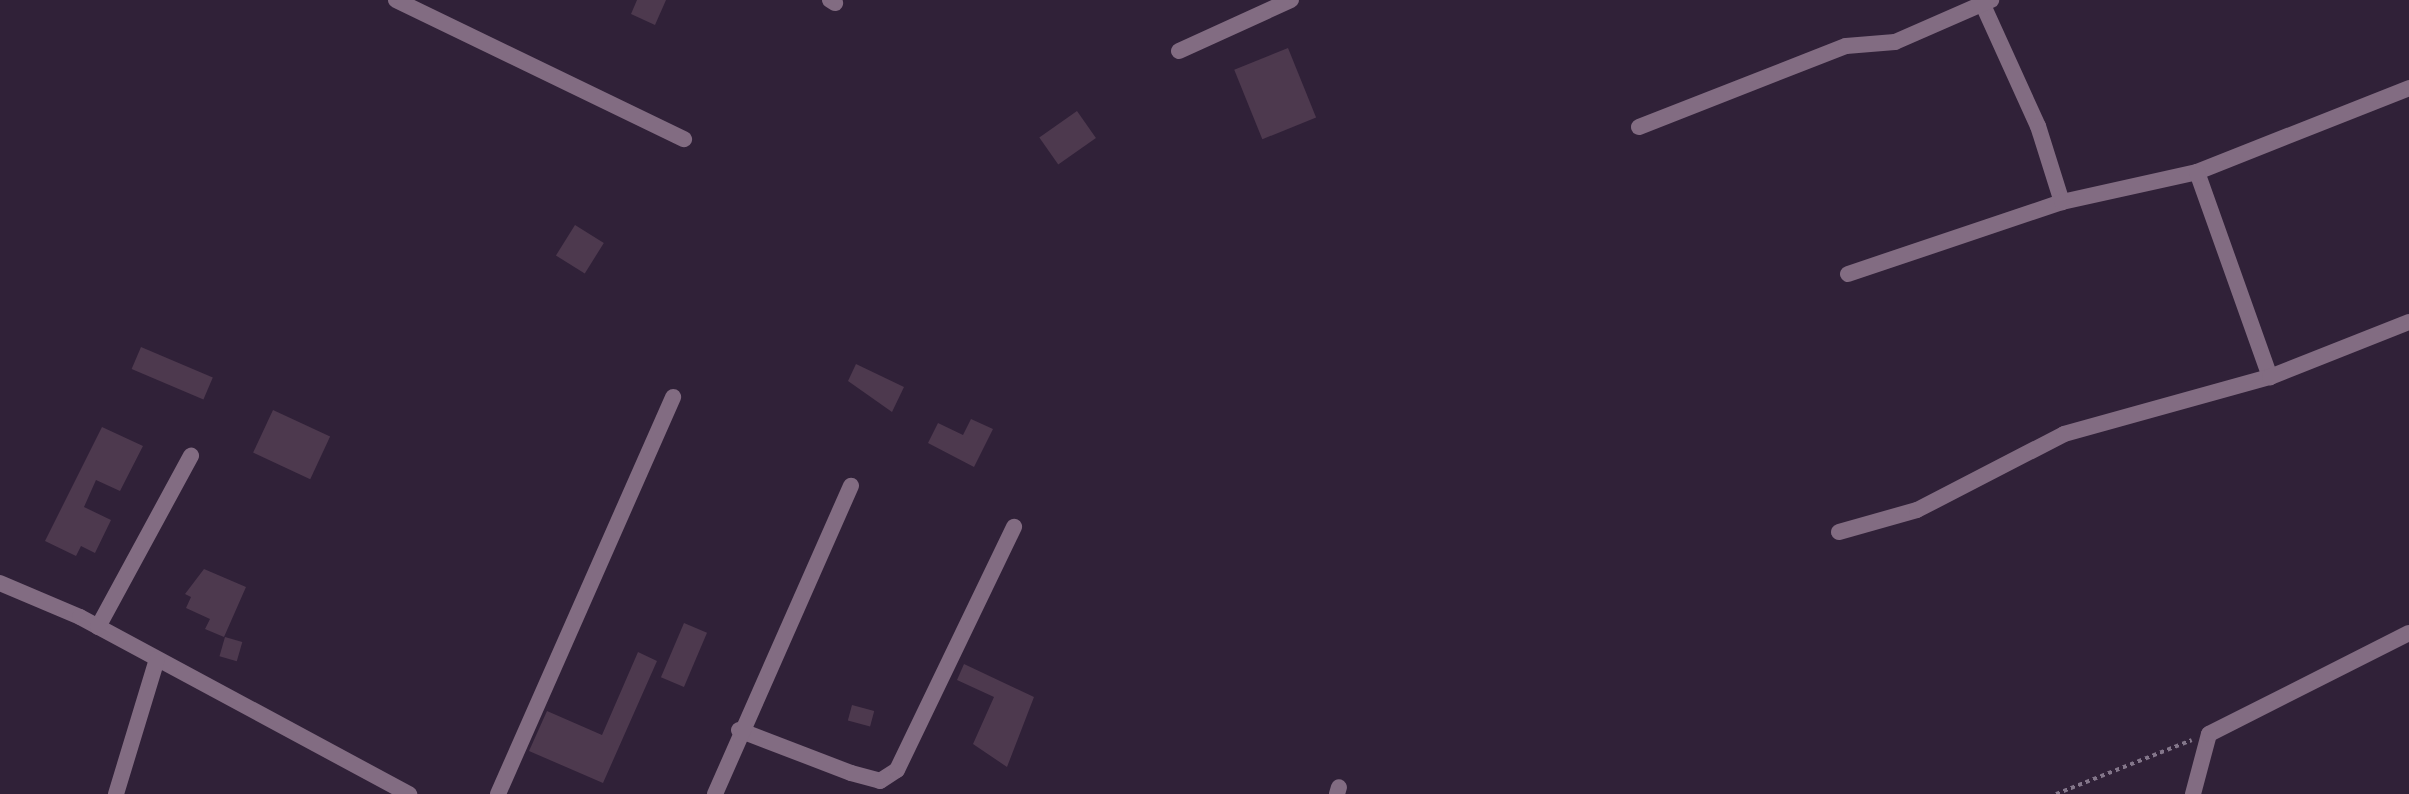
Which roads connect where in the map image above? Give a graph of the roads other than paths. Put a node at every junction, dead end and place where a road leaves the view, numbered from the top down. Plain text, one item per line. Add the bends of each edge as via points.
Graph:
1 (396, 0) edge
2 (1291, 0) edge
3 (1987, 3) edge
4 (1179, 51) dead end
5 (2409, 88) edge
6 (1639, 127) dead end
7 (684, 139) dead end
8 (2197, 172) junction
9 (2062, 202) junction
10 (1848, 274) dead end
11 (2409, 322) edge
12 (2270, 377) junction
13 (673, 397) dead end
14 (191, 456) dead end
15 (851, 486) dead end
16 (1014, 527) dead end
17 (1839, 532) dead end
18 (0, 583) edge
19 (98, 627) junction
20 (2409, 633) edge
21 (157, 659) junction
22 (739, 730) junction
23 (116, 794) edge
24 (409, 794) edge
25 (498, 794) edge
26 (715, 794) edge
27 (2193, 794) edge

1 - 7 street
2 - 4 street
3 - 6 street via 1895,42 1833,50
3 - 9 street via 2038,126
5 - 8 street
8 - 9 street
8 - 12 street
9 - 10 street
11 - 12 street
12 - 17 street via 2064,434 1917,510
13 - 25 street
14 - 19 street
15 - 22 street
16 - 22 street via 897,770 880,781
18 - 19 street
19 - 21 street
20 - 27 street via 2209,734
21 - 23 street
21 - 24 street
22 - 26 street

